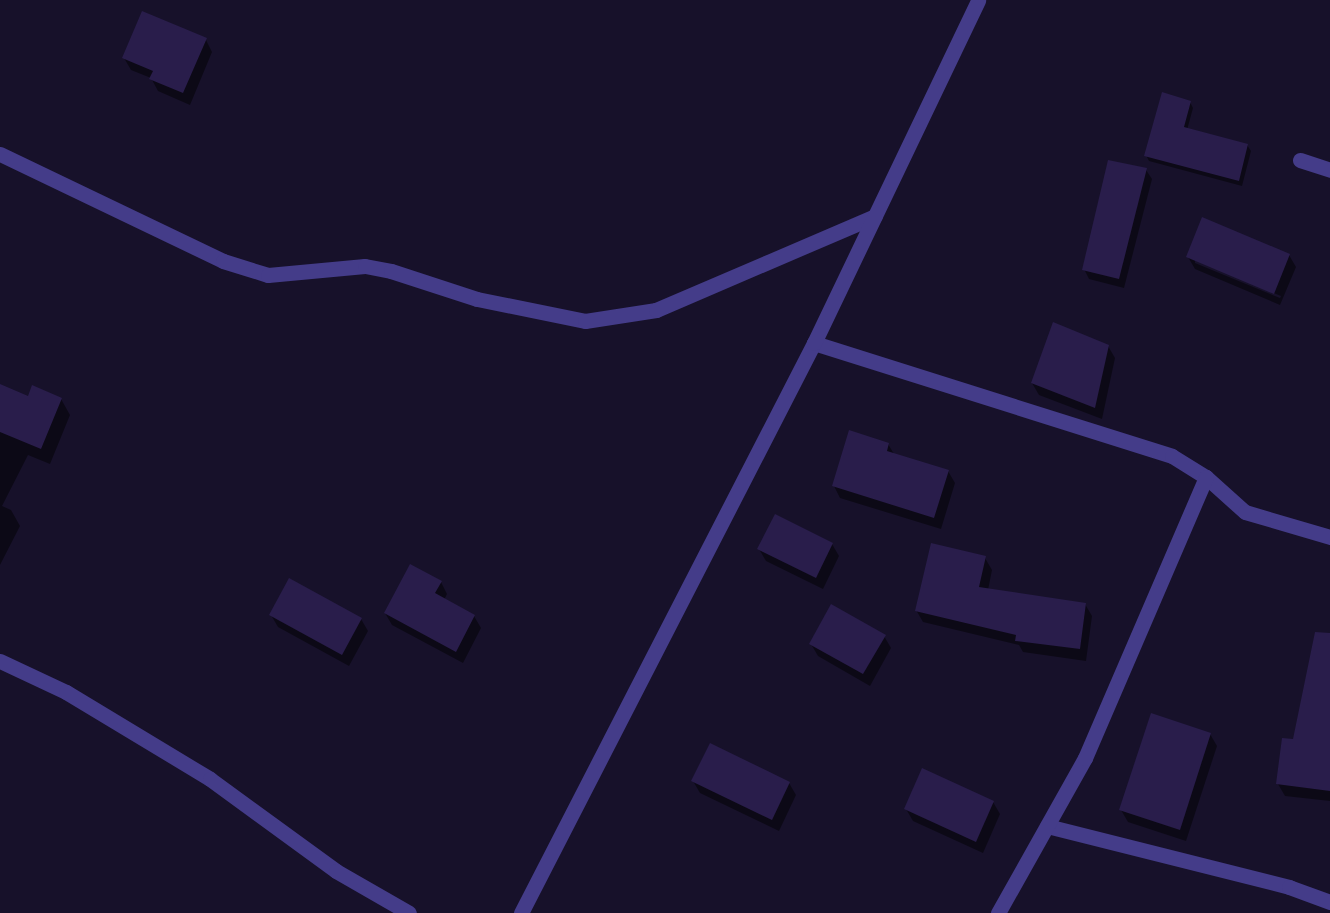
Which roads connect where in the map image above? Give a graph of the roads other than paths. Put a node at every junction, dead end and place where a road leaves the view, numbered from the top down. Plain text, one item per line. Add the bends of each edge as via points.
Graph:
1 (978, 0) edge
2 (0, 154) edge
3 (1300, 160) dead end
4 (1330, 170) edge
5 (875, 216) junction
6 (814, 343) junction
7 (1206, 477) junction
8 (1330, 537) edge
9 (0, 661) edge
10 (1047, 826) junction
11 (1330, 902) edge
12 (409, 913) edge
13 (521, 913) edge
14 (998, 913) edge

1 - 5 street
2 - 5 street via 223,261 268,274 365,266 392,270 477,299 585,321 656,310
3 - 4 street
5 - 6 street
6 - 7 street via 1172,456
6 - 13 street
7 - 8 street via 1245,512
7 - 10 street via 1085,758
9 - 12 street via 66,692 210,779 336,871
10 - 11 street via 1289,887
10 - 14 street

